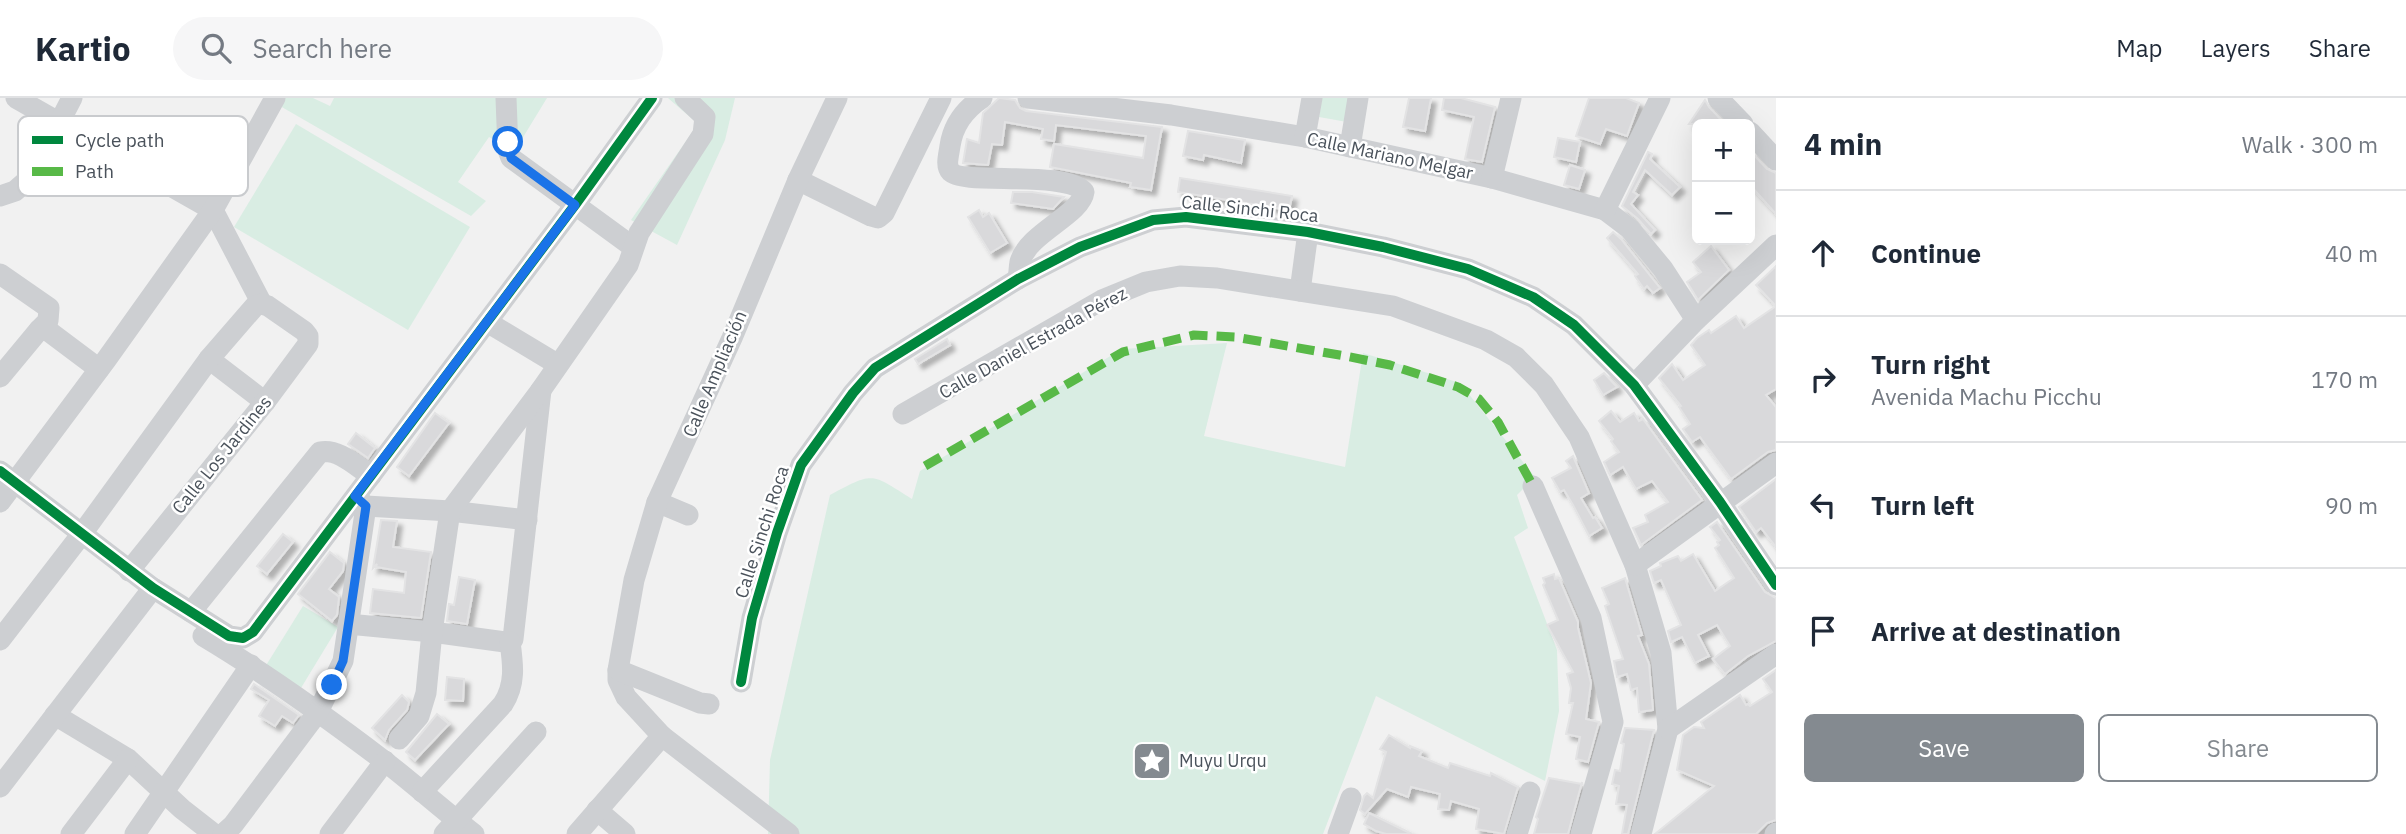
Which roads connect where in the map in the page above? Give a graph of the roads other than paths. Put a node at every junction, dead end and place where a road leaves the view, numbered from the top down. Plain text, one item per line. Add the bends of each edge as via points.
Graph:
1 (16, 98) edge
2 (72, 98) edge
3 (506, 98) edge
4 (652, 98) edge
5 (685, 98) edge
6 (837, 98) edge
7 (941, 98) edge
8 (982, 98) edge
9 (1028, 98) edge
10 (1312, 98) edge
11 (1358, 98) edge
12 (1511, 98) edge
13 (1660, 98) edge
14 (1718, 98) edge
15 (265, 101) edge
16 (1173, 106) edge
17 (828, 108) edge
18 (48, 116) edge
19 (62, 116) edge
20 (1738, 119) edge
21 (248, 137) edge
22 (1305, 137) junction
23 (1755, 137) edge
24 (1350, 146) junction
25 (1776, 160) edge
26 (1492, 178) junction
27 (797, 180) junction
28 (18, 188) edge
29 (0, 196) edge
30 (188, 196) edge
31 (220, 196) edge
32 (575, 205) junction
33 (213, 210) junction
34 (1605, 210) junction
35 (1308, 232) junction
36 (1776, 245) edge
37 (633, 247) junction
38 (0, 274) edge
39 (1018, 279) junction
40 (1300, 291) junction
41 (262, 304) junction
42 (1696, 320) junction
43 (487, 322) junction
44 (39, 330) junction
45 (209, 359) junction
46 (557, 364) junction
47 (99, 369) junction
48 (0, 377) edge
49 (1634, 385) junction
50 (541, 390) junction
51 (265, 402) junction
52 (903, 414) dead end
53 (1776, 463) edge
54 (7, 477) edge
55 (370, 477) junction
56 (1533, 486) dead end
57 (361, 501) junction
58 (0, 502) edge
59 (657, 502) junction
60 (1720, 502) junction
61 (450, 511) junction
62 (688, 514) dead end
63 (527, 520) junction
64 (81, 535) junction
65 (1635, 565) junction
66 (129, 571) junction
67 (1776, 585) edge
68 (149, 594) junction
69 (191, 612) junction
70 (348, 624) junction
71 (432, 632) junction
72 (0, 640) edge
73 (510, 642) junction
74 (1776, 654) edge
75 (619, 664) junction
76 (251, 665) junction
77 (741, 682) dead end
78 (709, 704) dead end
79 (317, 712) junction
80 (55, 715) junction
81 (1668, 729) junction
82 (536, 732) dead end
83 (662, 736) junction
84 (399, 739) dead end
85 (128, 759) junction
86 (385, 761) junction
87 (0, 787) edge
88 (163, 792) junction
89 (422, 792) junction
90 (1531, 792) dead end
91 (1351, 798) dead end
92 (597, 810) junction
93 (450, 827) edge
94 (71, 834) edge
95 (135, 834) edge
96 (214, 834) edge
97 (223, 834) edge
98 (330, 834) edge
99 (474, 834) edge
100 (577, 834) edge
101 (625, 834) edge
102 (789, 834) edge
103 (1338, 834) edge
104 (1517, 834) edge
105 (1581, 834) edge
106 (1641, 834) edge

1 - 18 street
2 - 19 street
3 - 32 street via 511,158
4 - 32 street
5 - 37 street via 705,117 703,134
6 - 17 street, Calle Ampliación
7 - 27 street via 878,218
8 - 39 street via 953,129 949,171 963,177 1065,183 1084,192 1081,203 1027,250
9 - 16 street, Calle Mariano Melgar
10 - 22 street
11 - 24 street
12 - 26 street
13 - 34 street
14 - 20 street
15 - 21 street
16 - 22 street, Calle Mariano Melgar
17 - 27 street, Calle Ampliación
22 - 24 street, Calle Mariano Melgar
23 - 25 street
24 - 26 street, Calle Mariano Melgar
26 - 34 street, Calle Mariano Melgar
27 - 59 street, Calle Ampliación
28 - 29 street
30 - 33 street
31 - 33 street
32 - 37 street
32 - 43 street
33 - 41 street
33 - 47 street
34 - 42 street, Calle Mariano Melgar via 1630,229
35 - 39 street, Calle Sinchi Roca via 1186,217 1153,220 1080,247
35 - 40 street
35 - 49 street, Calle Sinchi Roca via 1468,269 1533,296 1574,325
36 - 42 street
37 - 46 street via 628,265
38 - 44 street via 49,308 48,321
39 - 77 street, Calle Sinchi Roca via 874,368 801,465 752,618
40 - 52 street, Calle Daniel Estrada Pérez via 1217,278 1180,276 1146,282 1102,300
40 - 65 street, Calle Daniel Estrada Pérez via 1393,306 1486,340 1516,357 1544,385 1579,437
41 - 45 street via 255,306
41 - 51 street, Calle Los Jardines via 308,336 308,344
42 - 49 street
43 - 46 street
43 - 55 street
44 - 47 street via 47,330
44 - 48 street
45 - 51 street
45 - 64 street
46 - 50 street
47 - 54 street
49 - 60 street, Calle Sinchi Roca
50 - 61 street
50 - 63 street
51 - 66 street, Calle Los Jardines
53 - 60 street
54 - 58 street
54 - 64 street
55 - 57 street
55 - 69 street via 336,453 320,452
56 - 105 street via 1591,618 1613,722
57 - 61 street
57 - 69 street via 253,632 243,638 229,635
57 - 70 street
59 - 62 street
59 - 75 street, Calle Ampliación via 634,580
60 - 65 street
60 - 67 street, Calle Sinchi Roca
61 - 63 street
61 - 71 street
63 - 73 street
64 - 66 street
64 - 72 street
65 - 81 street, Calle Daniel Estrada Pérez via 1661,653
66 - 68 street
68 - 69 street
68 - 76 street
68 - 80 street
70 - 71 street
70 - 79 street via 343,661
71 - 73 street
71 - 84 street via 419,716
73 - 89 street via 510,694
74 - 81 street
75 - 78 street
75 - 83 street via 618,680 626,697
76 - 79 street
76 - 88 street
79 - 86 street
79 - 97 street
80 - 85 street
80 - 87 street
81 - 106 street, Calle Daniel Estrada Pérez
82 - 93 street
83 - 92 street
83 - 102 street
85 - 88 street
85 - 94 street
86 - 89 street
86 - 98 street
88 - 95 street
88 - 96 street
89 - 93 street
90 - 104 street
91 - 103 street
92 - 100 street
92 - 101 street
93 - 99 street

